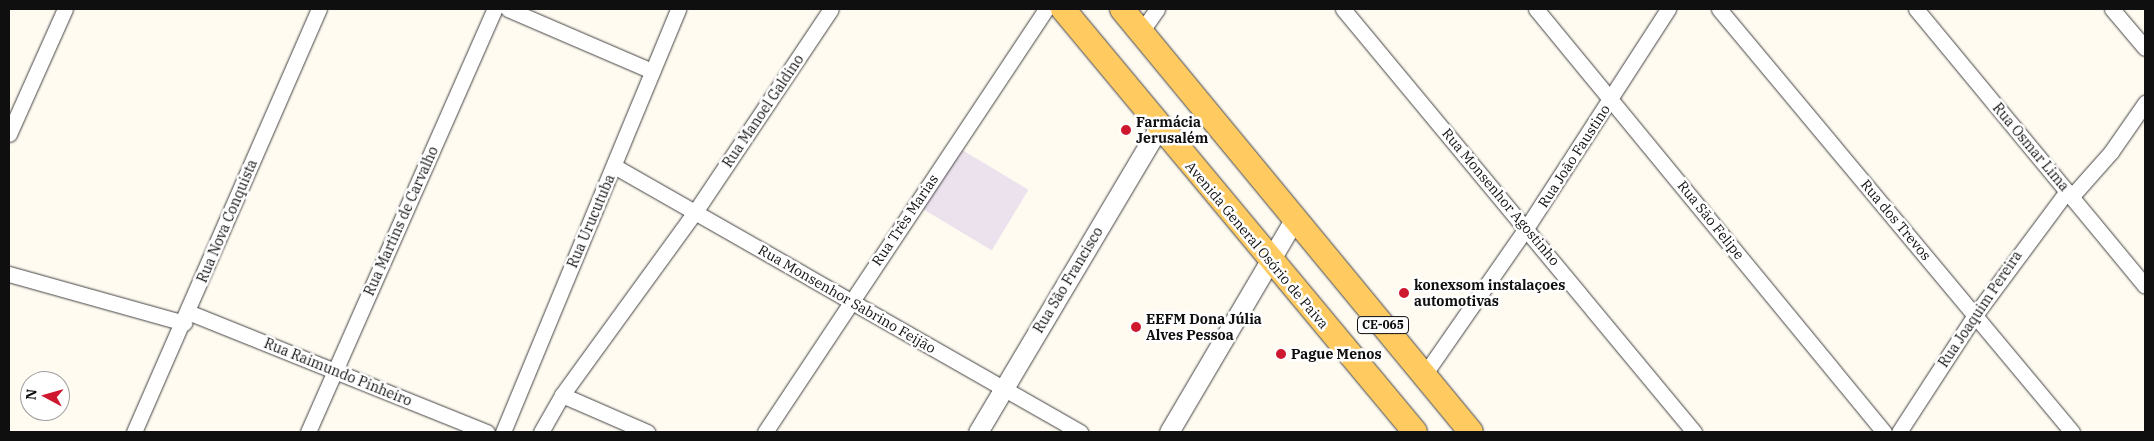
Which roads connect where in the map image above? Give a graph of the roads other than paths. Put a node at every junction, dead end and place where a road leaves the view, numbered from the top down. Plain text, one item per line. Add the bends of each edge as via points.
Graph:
1 (65, 9) edge
2 (319, 9) edge
3 (494, 9) edge
4 (508, 9) edge
5 (678, 9) edge
6 (831, 9) edge
7 (1046, 9) edge
8 (1063, 9) edge
9 (1122, 9) edge
10 (1157, 9) edge
11 (1343, 9) edge
12 (1536, 9) edge
13 (1668, 9) edge
14 (1719, 9) edge
15 (1916, 9) edge
16 (2112, 9) edge
17 (1141, 32) junction
18 (2145, 48) edge
19 (652, 71) junction
20 (1612, 99) junction
21 (2145, 103) edge
22 (1158, 129) junction
23 (9, 134) edge
24 (614, 166) junction
25 (2069, 193) junction
26 (695, 212) junction
27 (1295, 218) junction
28 (1527, 227) junction
29 (1270, 261) junction
30 (9, 274) edge
31 (2145, 286) edge
32 (850, 301) junction
33 (1975, 315) junction
34 (186, 317) junction
35 (335, 371) junction
36 (1424, 375) junction
37 (1004, 388) junction
38 (562, 395) junction
39 (134, 432) edge
40 (308, 432) edge
41 (487, 432) edge
42 (503, 432) edge
43 (541, 432) edge
44 (648, 432) edge
45 (765, 432) edge
46 (978, 432) edge
47 (1080, 432) edge
48 (1169, 432) edge
49 (1415, 432) edge
50 (1472, 432) edge
51 (1694, 432) edge
52 (1884, 432) edge
53 (1899, 432) edge
54 (2072, 432) edge

1 - 23 street
2 - 34 street, Rua Nova Conquista
3 - 35 street, Rua Martins de Carvalho
4 - 19 street
5 - 19 street, Rua Urucutuba
6 - 26 street, Rua Manoel Galdino
7 - 32 street, Rua Três Marias
8 - 22 main road, Avenida General Osório de Paiva / CE-065
9 - 17 main road, CE-065
10 - 17 street
11 - 28 street, Rua Monsenhor Agostinho
12 - 20 street, Rua São Felipe
13 - 20 street, Rua João Faustino
14 - 33 street, Rua dos Trevos
15 - 25 street, Rua Osmar Lima
16 - 18 street
17 - 27 main road, CE-065
19 - 24 street, Rua Urucutuba
20 - 28 street, Rua João Faustino
20 - 52 street, Rua São Felipe
21 - 25 street, Rua Joaquim Pereira via 2111,152
22 - 29 main road, Avenida General Osório de Paiva / CE-065
22 - 37 street, Rua São Francisco
24 - 26 street, Rua Monsenhor Sabrino Feijão
24 - 42 street, Rua Urucutuba
25 - 31 street, Rua Osmar Lima
25 - 33 street, Rua Joaquim Pereira
26 - 32 street, Rua Monsenhor Sabrino Feijão
26 - 38 street, Rua Manoel Galdino
27 - 29 street
27 - 36 main road, CE-065
28 - 36 street, Rua João Faustino
28 - 51 street, Rua Monsenhor Agostinho
29 - 48 street
29 - 49 main road, Avenida General Osório de Paiva / CE-065
30 - 34 street, Rua Raimundo Pinheiro
32 - 37 street, Rua Monsenhor Sabrino Feijão
32 - 45 street, Rua Três Marias
33 - 53 street, Rua Joaquim Pereira
33 - 54 street, Rua dos Trevos
34 - 35 street, Rua Raimundo Pinheiro
34 - 39 street, Rua Nova Conquista
35 - 40 street, Rua Martins de Carvalho
35 - 41 street, Rua Raimundo Pinheiro
36 - 50 main road, CE-065
37 - 46 street, Rua São Francisco
37 - 47 street, Rua Monsenhor Sabrino Feijão
38 - 43 street, Rua Manoel Galdino
38 - 44 street

